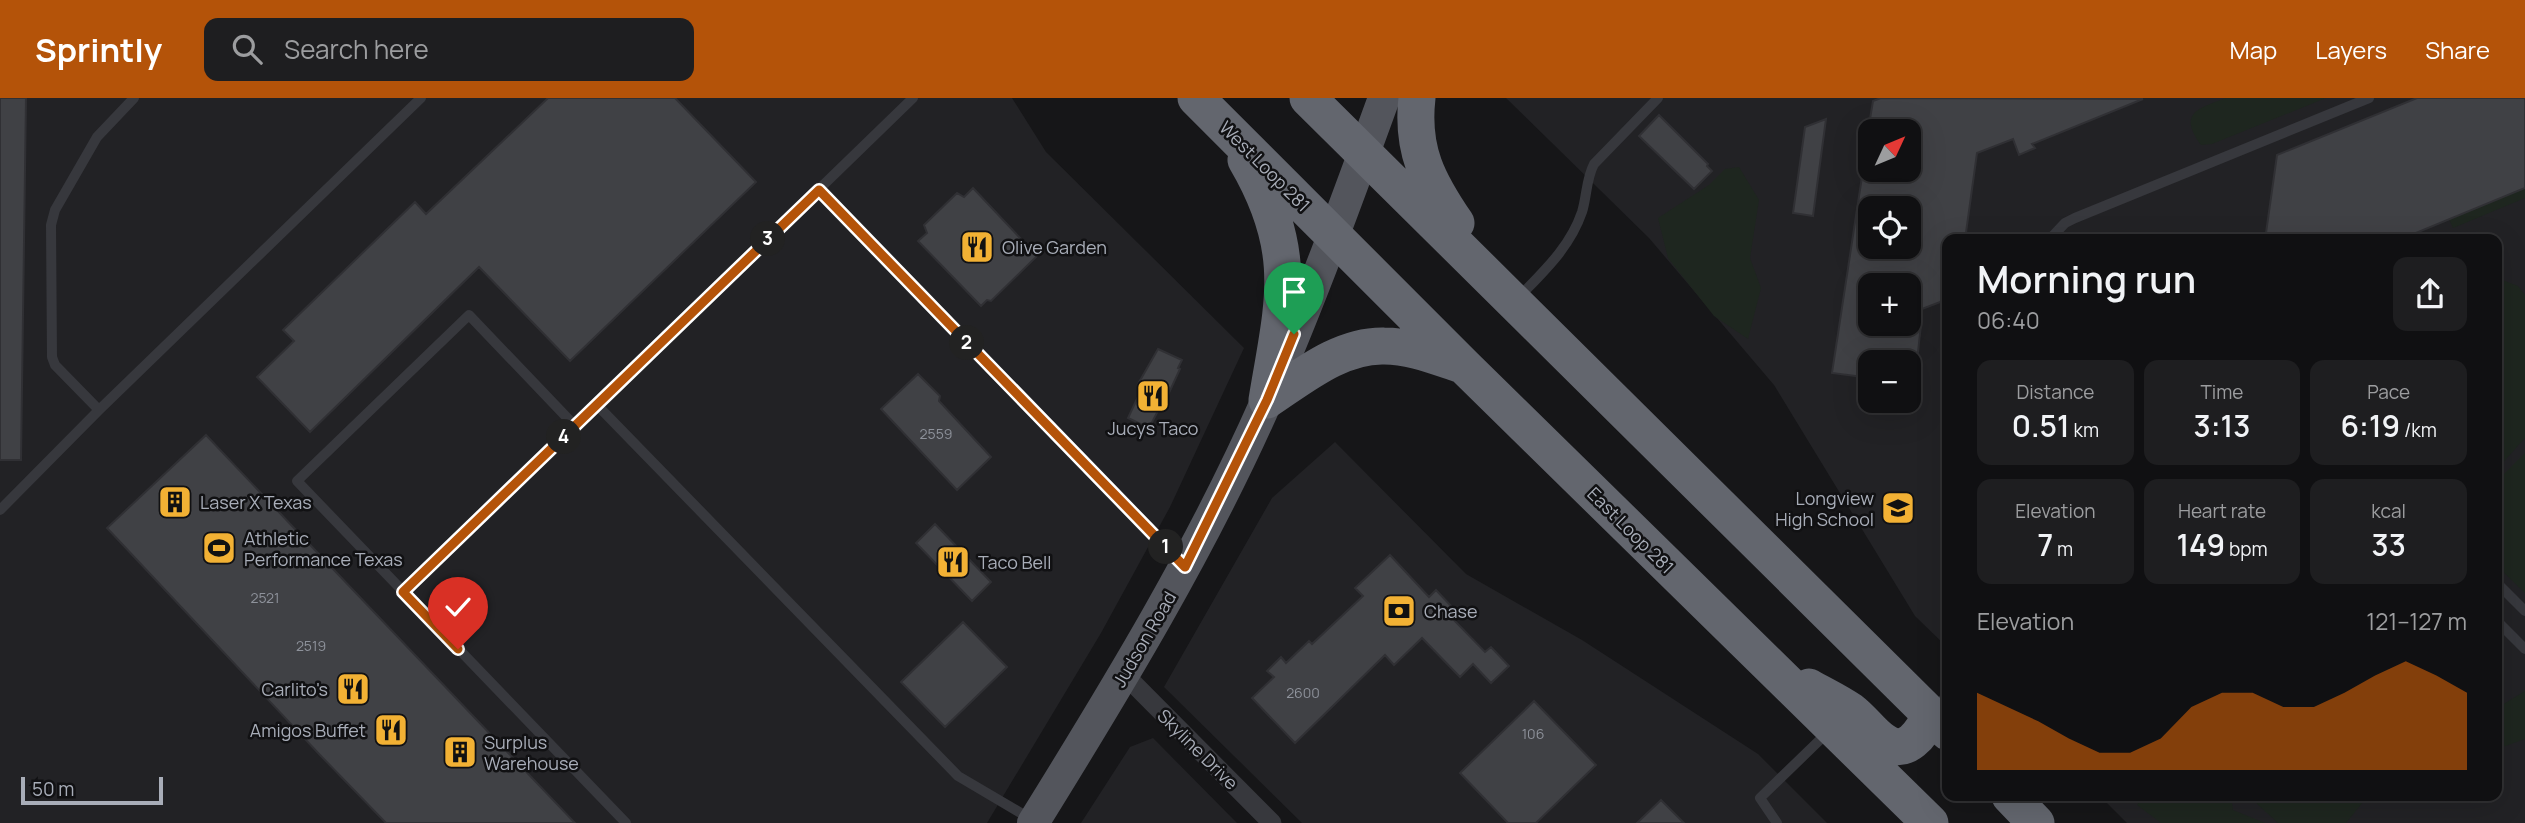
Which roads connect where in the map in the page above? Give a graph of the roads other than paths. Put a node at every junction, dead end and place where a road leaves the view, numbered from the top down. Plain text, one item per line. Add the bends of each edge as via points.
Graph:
1 (134, 98) edge
2 (421, 98) edge
3 (913, 98) edge
4 (1196, 98) edge
5 (1308, 98) edge
6 (1384, 98) edge
7 (1417, 98) edge
8 (1658, 98) edge
9 (2369, 98) edge
10 (1228, 129) junction
11 (1364, 153) junction
12 (819, 190) junction
13 (2055, 234) edge
14 (1335, 235) junction
15 (1505, 292) junction
16 (1464, 366) junction
17 (1267, 400) junction
18 (597, 405) junction
19 (99, 410) junction
20 (575, 426) junction
21 (0, 510) edge
22 (1185, 567) junction
23 (2502, 588) edge
24 (403, 592) junction
25 (2525, 611) edge
26 (2502, 626) edge
27 (2525, 649) edge
28 (1762, 660) junction
29 (1124, 674) junction
30 (1942, 714) edge
31 (1832, 729) junction
32 (2015, 801) edge
33 (1033, 822) edge
34 (626, 823) edge
35 (1272, 823) edge
36 (1777, 823) edge
37 (1930, 823) edge
38 (2036, 823) edge

1 - 19 lane via 97,137 51,225 52,356 55,365
2 - 19 lane
3 - 12 lane
4 - 10 highway, West Loop 281
5 - 11 highway
6 - 11 main road, Judson Road
7 - 15 highway via 1418,145 1429,181
8 - 15 lane via 1594,164 1582,212 1558,256
9 - 13 lane via 2075,218
10 - 14 highway, West Loop 281
10 - 17 highway via 1271,211 1282,250 1283,288
11 - 14 main road, Judson Road
11 - 15 highway
12 - 18 lane
12 - 22 lane
14 - 16 highway, East Loop 281
14 - 17 main road, Judson Road
15 - 30 highway
16 - 17 highway via 1400,348 1367,347 1325,362
16 - 28 highway, East Loop 281
17 - 22 main road, Judson Road
18 - 20 lane
18 - 33 lane via 958,776
19 - 21 lane
20 - 24 lane
20 - 24 lane via 469,315 335,444 297,481
22 - 29 main road, Judson Road
23 - 25 lane
24 - 34 lane
26 - 27 lane
28 - 30 highway via 1853,713 1889,745 1910,743
28 - 31 highway, East Loop 281
29 - 33 main road, Judson Road
29 - 35 street, Skyline Drive
31 - 36 lane via 1760,798
31 - 37 highway, East Loop 281
32 - 38 highway

